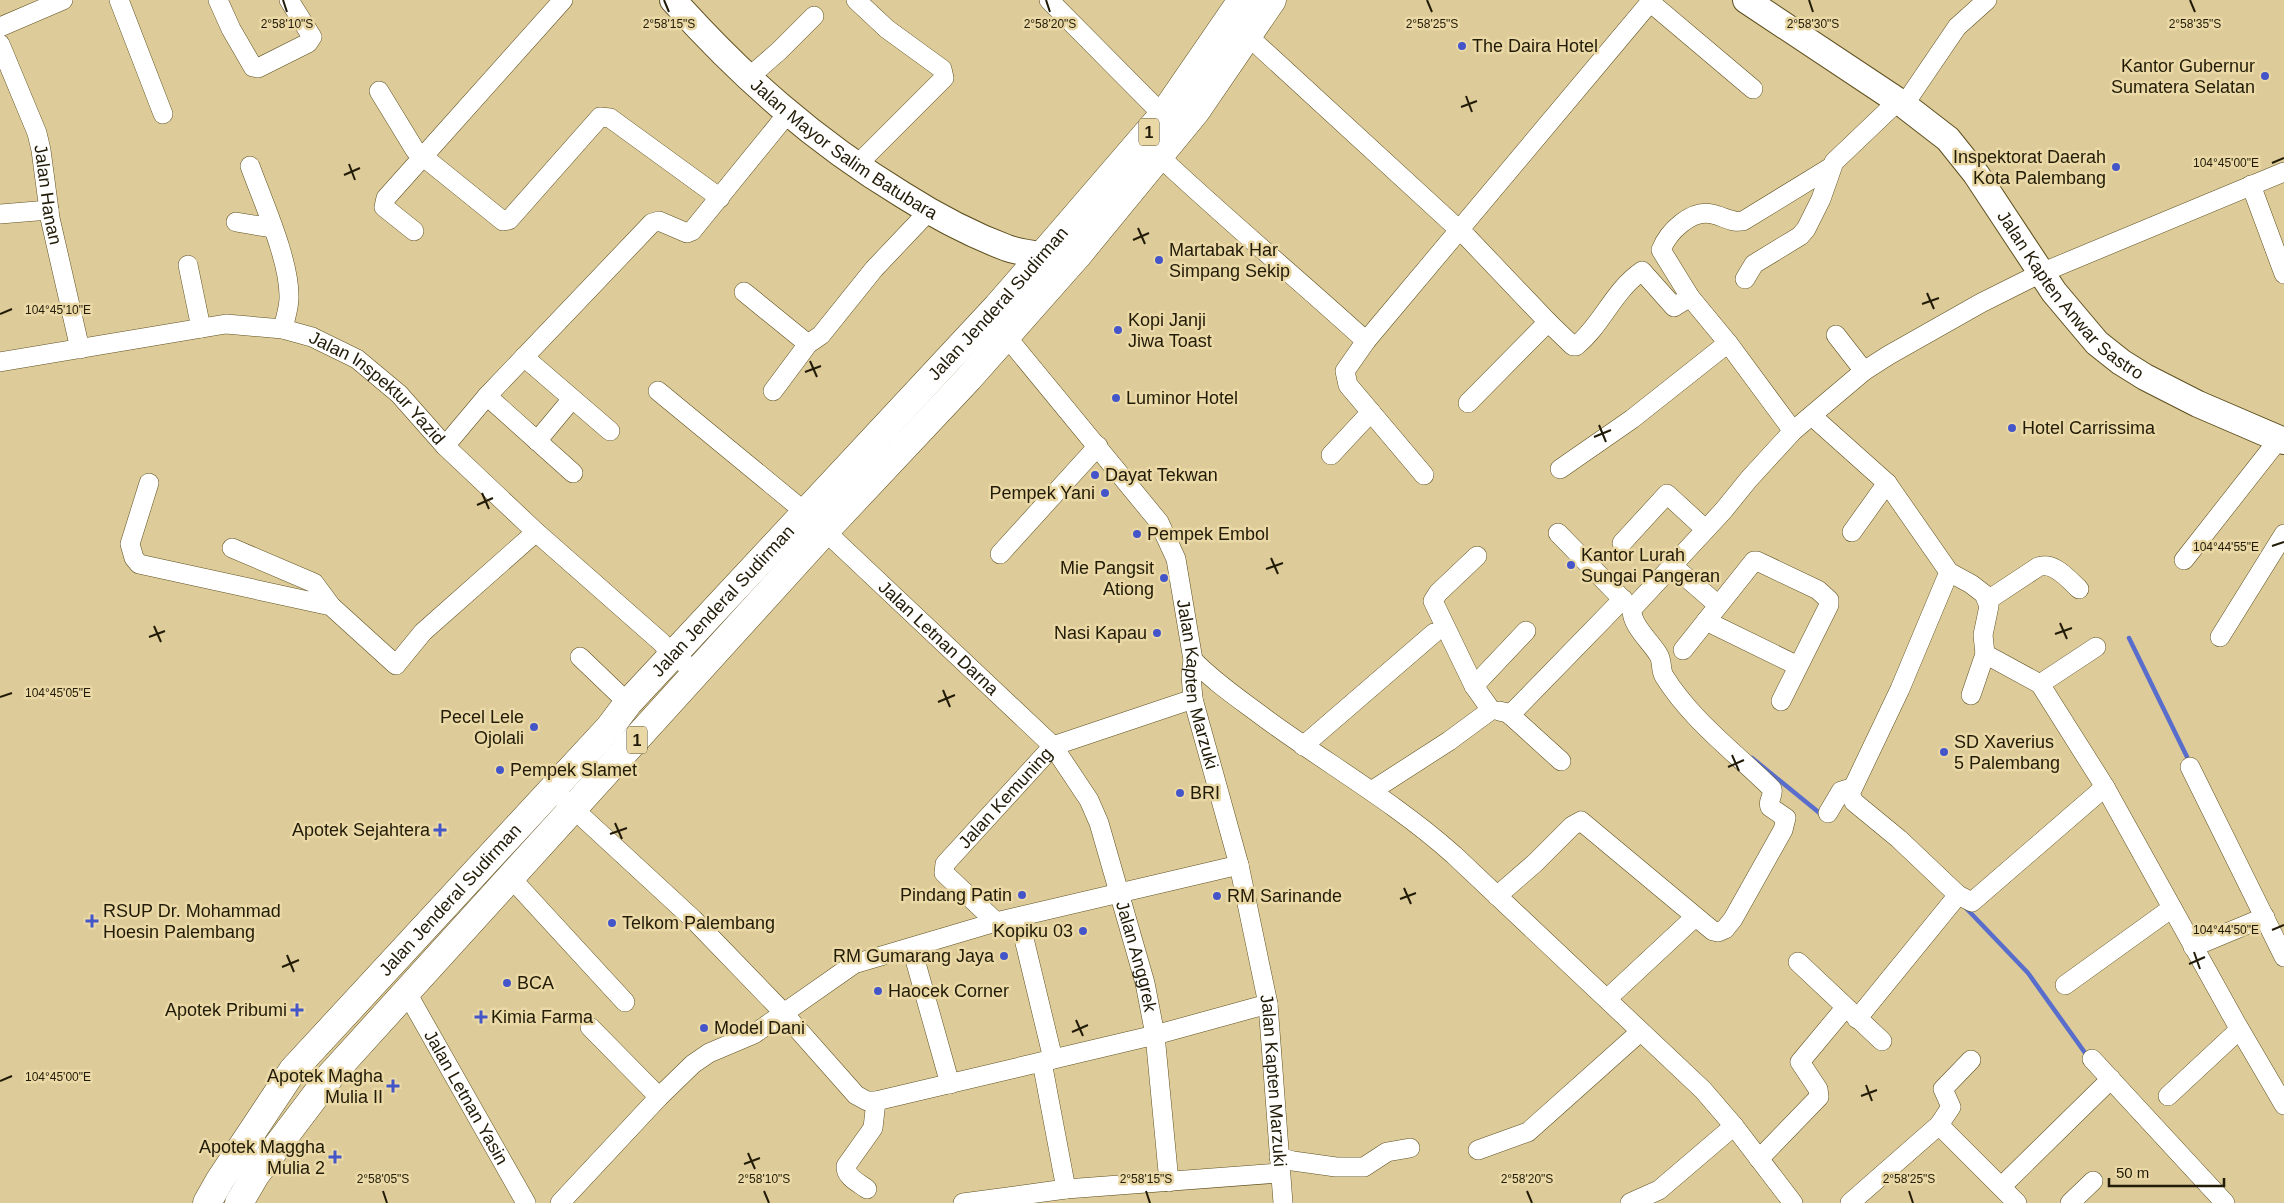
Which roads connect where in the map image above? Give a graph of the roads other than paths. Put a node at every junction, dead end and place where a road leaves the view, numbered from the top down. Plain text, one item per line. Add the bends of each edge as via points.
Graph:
1 (63, 0) edge
2 (119, 0) edge
3 (218, 0) edge
4 (289, 0) edge
5 (563, 0) edge
6 (673, 0) edge
7 (856, 0) edge
8 (1049, 0) edge
9 (1242, 0) edge
10 (1272, 0) edge
11 (1746, 0) edge
12 (1987, 0) edge
13 (1651, 1) edge
14 (814, 16) dead end
15 (0, 27) edge
16 (1248, 36) junction
17 (1, 48) edge
18 (748, 78) junction
19 (1753, 89) dead end
20 (380, 91) dead end
21 (1901, 103) junction
22 (788, 113) junction
23 (163, 114) dead end
24 (1163, 115) junction
25 (1159, 156) junction
26 (422, 157) junction
27 (250, 166) dead end
28 (856, 166) junction
29 (1831, 167) junction
30 (2284, 172) edge
31 (2252, 186) junction
32 (720, 198) junction
33 (49, 210) junction
34 (929, 211) junction
35 (0, 214) edge
36 (236, 222) dead end
37 (272, 228) junction
38 (1460, 230) junction
39 (414, 231) dead end
40 (1043, 254) junction
41 (1074, 260) junction
42 (188, 264) dead end
43 (2041, 273) junction
44 (2284, 274) edge
45 (1745, 279) dead end
46 (744, 292) dead end
47 (1690, 297) junction
48 (1548, 322) junction
49 (201, 328) junction
50 (283, 329) junction
51 (1836, 335) dead end
52 (1006, 336) junction
53 (1366, 342) junction
54 (808, 344) junction
55 (1728, 344) junction
56 (80, 349) junction
57 (524, 357) junction
58 (0, 362) edge
59 (1864, 372) junction
60 (658, 391) dead end
61 (773, 391) dead end
62 (487, 396) junction
63 (572, 399) junction
64 (1468, 403) dead end
65 (1371, 412) junction
66 (1812, 416) junction
67 (610, 431) dead end
68 (1793, 431) junction
69 (2281, 440) edge
70 (537, 441) junction
71 (445, 446) junction
72 (1098, 446) junction
73 (1330, 455) dead end
74 (1560, 469) dead end
75 (573, 473) dead end
76 (1424, 475) dead end
77 (149, 483) dead end
78 (1887, 483) junction
79 (804, 512) junction
80 (1705, 530) junction
81 (825, 531) junction
82 (536, 532) junction
83 (1852, 532) dead end
84 (1558, 533) dead end
85 (2284, 534) edge
86 (1622, 542) dead end
87 (232, 548) dead end
88 (1000, 554) dead end
89 (1477, 556) dead end
90 (2184, 560) dead end
91 (1672, 564) junction
92 (1950, 572) junction
93 (2080, 588) dead end
94 (1988, 600) junction
95 (1628, 604) junction
96 (1718, 605) junction
97 (331, 606) junction
98 (1706, 621) junction
99 (1526, 631) dead end
100 (1434, 633) dead end
101 (2220, 636) dead end
102 (2096, 647) dead end
103 (1683, 650) dead end
104 (1985, 654) junction
105 (673, 656) junction
106 (580, 657) dead end
107 (1193, 660) junction
108 (1798, 666) junction
109 (698, 672) junction
110 (2040, 684) junction
111 (1474, 686) junction
112 (1971, 695) dead end
113 (1194, 699) junction
114 (1781, 701) dead end
115 (628, 704) junction
116 (1491, 710) junction
117 (1510, 715) junction
118 (1052, 746) junction
119 (1302, 746) junction
120 (1561, 761) dead end
121 (2190, 766) dead end
122 (553, 788) junction
123 (1852, 788) junction
124 (2105, 788) junction
125 (1373, 790) junction
126 (574, 810) junction
127 (1828, 813) dead end
128 (1238, 865) junction
129 (510, 878) junction
130 (458, 892) junction
131 (1118, 895) junction
132 (1496, 896) junction
133 (1956, 898) junction
134 (2172, 908) junction
135 (478, 912) junction
136 (1695, 917) junction
137 (2265, 917) junction
138 (1019, 918) junction
139 (996, 922) junction
140 (2193, 947) junction
141 (912, 948) junction
142 (2284, 956) edge
143 (1798, 962) dead end
144 (2065, 984) dead end
145 (407, 993) junction
146 (1608, 998) junction
147 (625, 1002) dead end
148 (1268, 1004) junction
149 (1851, 1013) junction
150 (784, 1014) junction
151 (590, 1027) dead end
152 (2239, 1030) junction
153 (1640, 1032) junction
154 (1155, 1035) junction
155 (1882, 1041) dead end
156 (2092, 1058) dead end
157 (1048, 1060) junction
158 (1971, 1060) dead end
159 (2109, 1080) junction
160 (950, 1084) junction
161 (2168, 1096) dead end
162 (659, 1097) junction
163 (876, 1101) junction
164 (2284, 1105) edge
165 (1939, 1125) junction
166 (1734, 1126) junction
167 (1410, 1148) dead end
168 (1478, 1150) dead end
169 (1759, 1159) junction
170 (1280, 1165) junction
171 (2093, 1181) dead end
172 (1169, 1182) junction
173 (2002, 1186) junction
174 (867, 1189) dead end
175 (1066, 1189) junction
176 (207, 1203) edge
177 (239, 1203) edge
178 (526, 1203) edge
179 (560, 1203) edge
180 (963, 1203) edge
181 (1283, 1203) edge
182 (1630, 1203) edge
183 (1792, 1203) edge
184 (1850, 1203) edge
185 (2017, 1203) edge
186 (2070, 1203) edge
187 (2225, 1203) edge

1 - 15 street
2 - 23 street
3 - 4 street via 253,67 258,68 312,38
5 - 26 street
6 - 18 street, Jalan Mayor Salim Batubara
7 - 28 street via 887,29 942,68 944,78
8 - 24 street
9 - 24 highway, Jalan Jenderal Sudirman / 1
10 - 16 highway, Jalan Jenderal Sudirman / 1
11 - 21 street, Jalan Kapten Anwar Sastro
12 - 21 street via 1957,27
13 - 19 street
13 - 38 street
14 - 18 street
16 - 25 highway, Jalan Jenderal Sudirman / 1 via 1196,111
16 - 38 street
17 - 33 street, Jalan Hanan via 36,133 45,169
18 - 22 street, Jalan Mayor Salim Batubara
20 - 26 street via 411,146
21 - 29 street via 1843,152
21 - 43 street, Jalan Kapten Anwar Sastro via 1959,151
22 - 28 street, Jalan Mayor Salim Batubara
22 - 32 street
24 - 40 highway, Jalan Jenderal Sudirman / 1
25 - 41 highway, Jalan Jenderal Sudirman / 1
25 - 53 street
26 - 32 street via 506,221 600,117 605,116
26 - 39 street via 384,204
27 - 37 street
28 - 34 street, Jalan Mayor Salim Batubara
29 - 45 street via 1821,200 1806,229 1754,264
29 - 47 street via 1743,221 1705,213 1689,218 1677,228 1661,252
30 - 31 street
31 - 43 street
31 - 44 street
32 - 57 street via 687,233 659,221 652,223
33 - 35 street
33 - 56 street, Jalan Hanan
34 - 40 street, Jalan Mayor Salim Batubara via 960,229 1009,249
34 - 54 street via 874,269 821,335
36 - 37 street
37 - 50 street via 288,283 289,300
38 - 48 street
38 - 53 street
40 - 41 street, Jalan Mayor Salim Batubara
40 - 79 highway, Jalan Jenderal Sudirman / 1
41 - 52 highway, Jalan Jenderal Sudirman / 1
42 - 49 street
43 - 59 street via 1981,303
43 - 69 street, Jalan Kapten Anwar Sastro via 2081,326 2121,362 2198,404
46 - 54 street
47 - 48 street via 1674,307 1642,271 1613,298 1578,345 1573,346
47 - 55 street
48 - 64 street
49 - 50 street, Jalan Inspektur Yazid via 247,324
49 - 56 street, Jalan Inspektur Yazid
50 - 71 street, Jalan Inspektur Yazid via 312,337 357,359 411,405
51 - 59 street
52 - 72 street, Jalan Kapten Marzuki
52 - 81 highway, Jalan Jenderal Sudirman / 1
53 - 65 street via 1345,371 1348,385
54 - 61 street
55 - 68 street
55 - 74 street via 1632,420
56 - 58 street, Jalan Inspektur Yazid
57 - 62 street
57 - 63 street
59 - 66 street
60 - 79 street
62 - 70 street
62 - 71 street
63 - 67 street
63 - 70 street
65 - 73 street
65 - 76 street
66 - 68 street
66 - 78 street
68 - 80 street
69 - 90 street
70 - 75 street
71 - 82 street, Jalan Inspektur Yazid
72 - 88 street
72 - 107 street, Jalan Kapten Marzuki via 1144,500 1167,536 1176,559
77 - 97 street via 130,544 139,564
78 - 83 street
78 - 92 street
79 - 81 highway
79 - 105 highway, Jalan Jenderal Sudirman / 1
80 - 86 street via 1668,494
80 - 91 street
81 - 109 highway, Jalan Jenderal Sudirman / 1
81 - 118 street, Jalan Letnan Darna
82 - 97 street via 422,632 396,665
82 - 105 street, Jalan Inspektur Yazid
84 - 95 street
85 - 101 street
87 - 97 street via 314,583
89 - 111 street via 1438,593 1433,602
91 - 95 street
91 - 96 street
92 - 94 street via 1971,584
92 - 123 street via 1900,689
93 - 94 street via 2054,567 2045,565
94 - 104 street via 1983,635
95 - 117 street
95 - 136 street via 1634,620 1686,705 1772,789 1768,803 1787,820 1725,928 1713,931
96 - 98 street
96 - 108 street via 1757,561 1818,590 1829,605
98 - 103 street
98 - 108 street
99 - 111 street
100 - 119 street
102 - 110 street
104 - 110 street
104 - 112 street
105 - 109 street, Jalan Inspektur Yazid
105 - 115 highway, Jalan Jenderal Sudirman / 1
106 - 115 street
107 - 113 street, Jalan Kapten Marzuki
107 - 119 street via 1209,677
108 - 114 street
109 - 126 highway, Jalan Jenderal Sudirman / 1
110 - 124 street
111 - 116 street
113 - 118 street, Jalan Kemuning
113 - 128 street, Jalan Kapten Marzuki
115 - 122 highway, Jalan Jenderal Sudirman / 1
116 - 117 street
116 - 125 street
117 - 120 street
118 - 131 street, Jalan Anggrek via 1094,811
118 - 139 street, Jalan Kemuning via 945,864 944,874
119 - 125 street
121 - 137 street
122 - 126 street
122 - 130 highway, Jalan Jenderal Sudirman / 1
123 - 127 street via 1841,791
123 - 133 street via 1850,797 1854,802 1898,839
124 - 133 street via 1972,902
124 - 134 street
125 - 132 street via 1426,829
126 - 129 highway, Jalan Jenderal Sudirman / 1
126 - 150 street via 693,919
128 - 131 street
128 - 148 street, Jalan Kapten Marzuki
129 - 135 highway, Jalan Jenderal Sudirman / 1
129 - 147 street
130 - 135 highway
130 - 176 highway, Jalan Jenderal Sudirman / 1 via 292,1070
131 - 138 street
131 - 154 street, Jalan Anggrek via 1145,983
132 - 136 street via 1581,821
132 - 146 street
133 - 149 street
134 - 140 street
134 - 144 street
135 - 145 highway, Jalan Jenderal Sudirman / 1
136 - 146 street
137 - 140 street
137 - 142 street
138 - 139 street
138 - 157 street
139 - 141 street
140 - 152 street
141 - 150 street via 854,964
141 - 160 street
143 - 149 street
145 - 177 highway, Jalan Jenderal Sudirman / 1 via 332,1075 256,1174
145 - 178 street, Jalan Letnan Yasin
146 - 153 street
148 - 154 street
148 - 170 street, Jalan Kapten Marzuki
149 - 155 street
149 - 169 street via 1800,1062 1818,1089 1819,1097
150 - 162 street via 754,1034 702,1057
150 - 163 street via 856,1095 867,1101
151 - 162 street
152 - 161 street
152 - 164 street
153 - 166 street via 1703,1090
153 - 168 street via 1528,1132
154 - 157 street
154 - 172 street, Jalan Anggrek
156 - 159 street
157 - 160 street
157 - 175 street
158 - 165 street via 1943,1089 1951,1107
159 - 173 street
159 - 187 street
160 - 163 street
162 - 179 street
163 - 174 street via 873,1128 846,1166 849,1175
165 - 173 street
165 - 184 street
166 - 169 street
166 - 182 street via 1659,1190
167 - 170 street via 1387,1152 1364,1168 1293,1161
169 - 183 street
170 - 172 street
170 - 181 street, Jalan Kapten Marzuki
171 - 186 street
172 - 175 street
173 - 185 street
175 - 180 street

